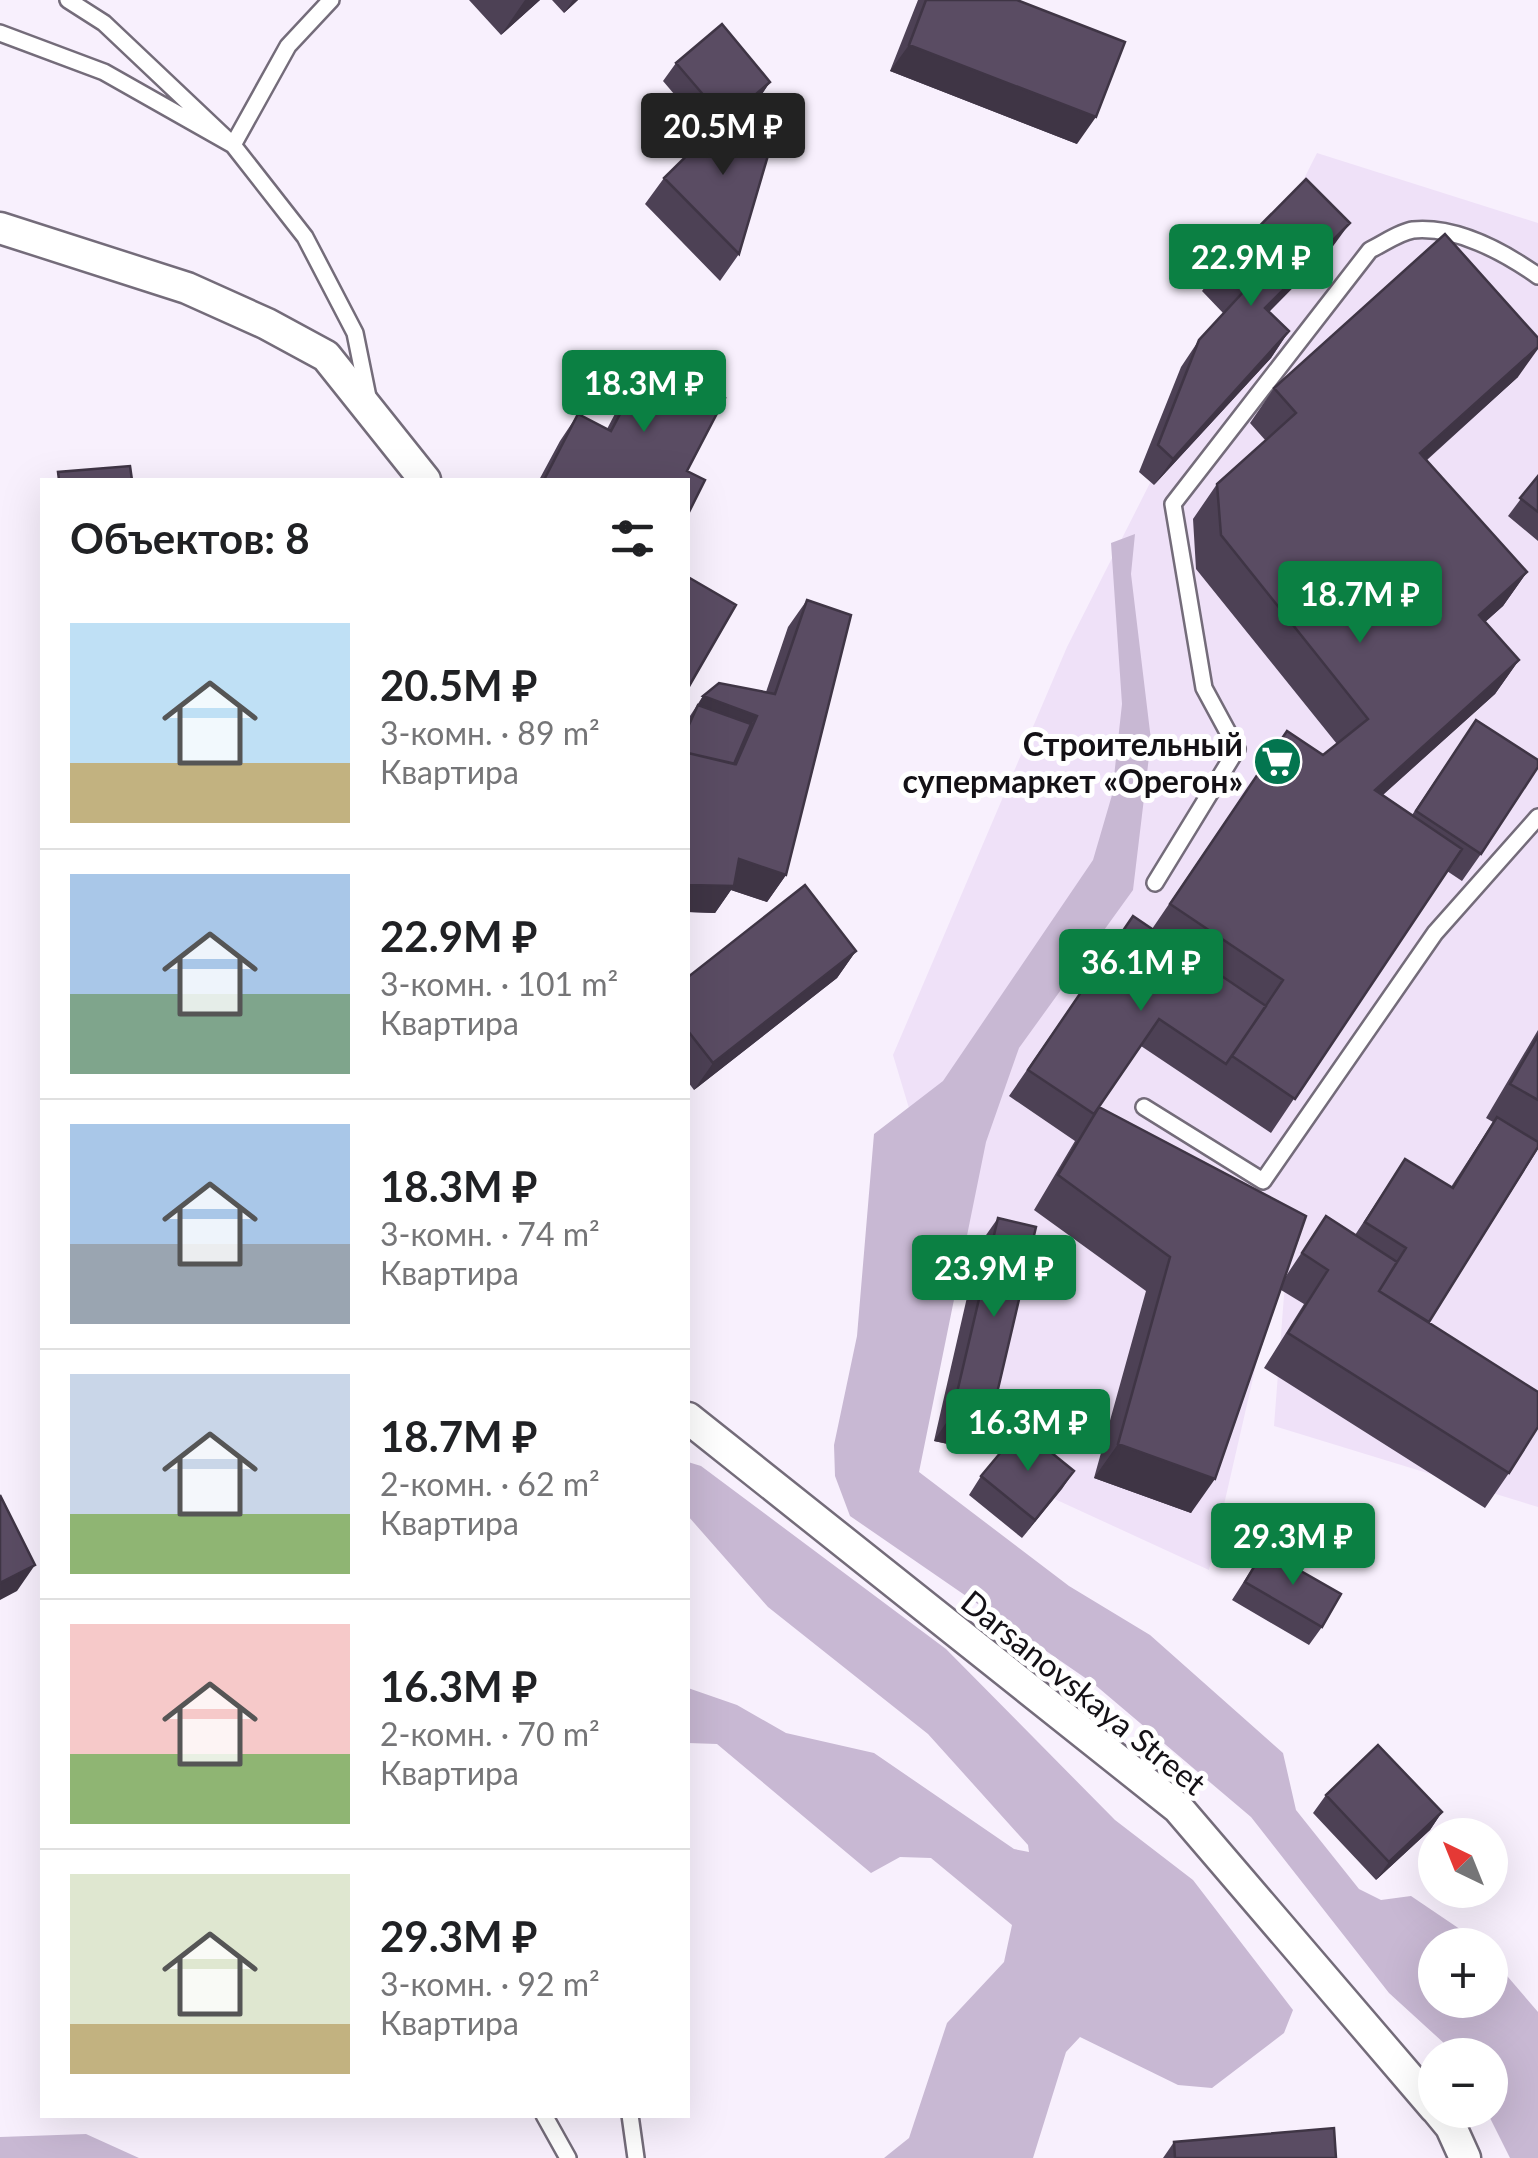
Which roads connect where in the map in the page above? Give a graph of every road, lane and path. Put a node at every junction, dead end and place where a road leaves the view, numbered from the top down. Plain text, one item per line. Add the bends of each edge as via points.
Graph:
1 (68, 0) edge
2 (331, 0) edge
3 (0, 33) edge
4 (232, 145) junction
5 (0, 228) edge
6 (1538, 276) edge
7 (371, 412) junction
8 (424, 478) edge
9 (1538, 817) edge
10 (1154, 882) dead end
11 (1144, 1107) dead end
12 (690, 1420) edge
13 (1418, 2088) edge
14 (546, 2118) edge
15 (630, 2118) edge
16 (1451, 2128) edge
17 (568, 2158) edge
18 (636, 2158) edge
19 (1465, 2158) edge

1 - 4 lane via 104,24
2 - 4 lane via 288,46
3 - 4 lane via 104,72
4 - 7 lane via 305,238 355,333
5 - 7 street via 187,288 267,324 326,356
6 - 10 lane via 1448,232 1409,230 1370,250 1173,504 1204,688 1236,749
7 - 8 street
9 - 11 lane via 1435,933 1263,1181
12 - 13 street, Darsanovskaya Street via 1178,1808
14 - 17 lane
15 - 18 lane
16 - 19 street, Darsanovskaya Street

